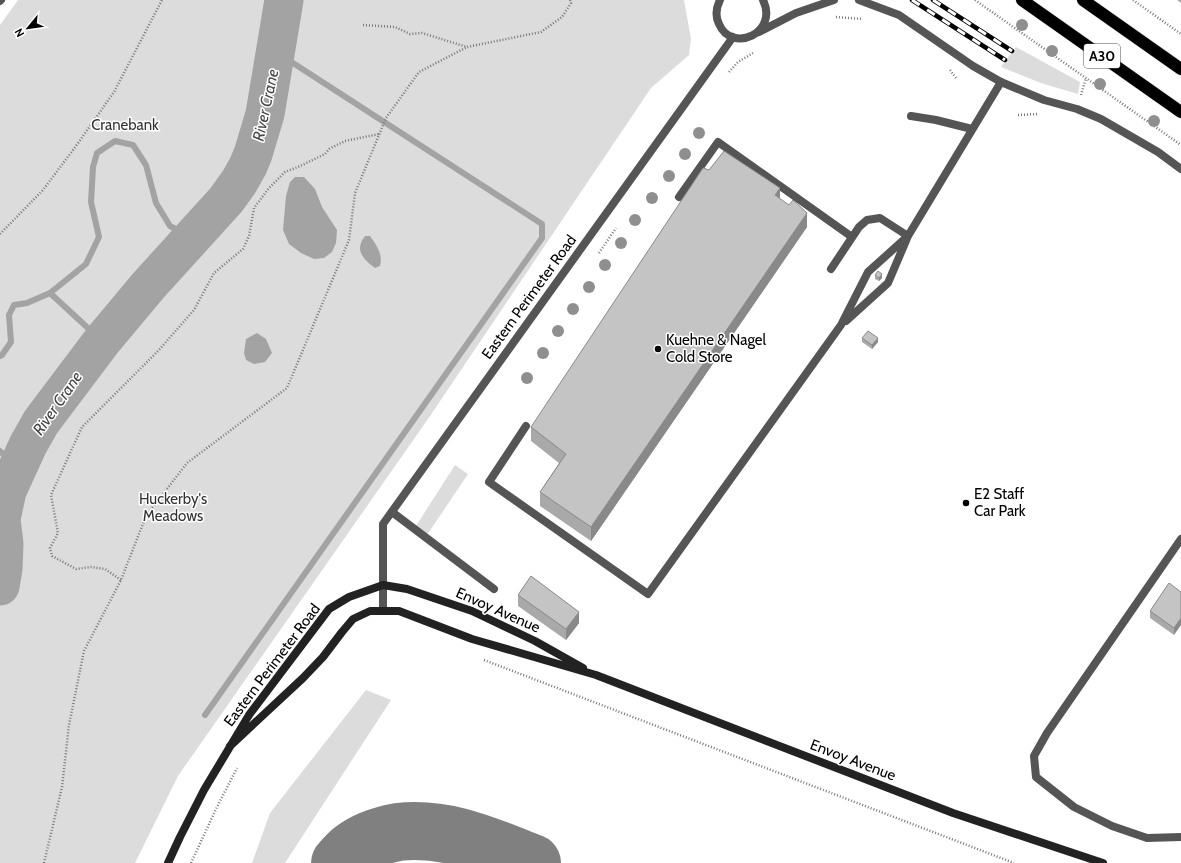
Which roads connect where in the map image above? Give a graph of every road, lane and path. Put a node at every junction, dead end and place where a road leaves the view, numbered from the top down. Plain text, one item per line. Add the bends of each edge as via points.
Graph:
1 (162, 0) edge
2 (570, 0) edge
3 (720, 0) edge
4 (763, 0) edge
5 (834, 0) edge
6 (859, 0) edge
7 (975, 0) edge
8 (1022, 0) edge
9 (1083, 0) edge
10 (1133, 0) edge
11 (831, 17) dead end
12 (866, 20) dead end
13 (363, 25) dead end
14 (756, 34) junction
15 (1181, 34) edge
16 (733, 37) junction
17 (467, 47) junction
18 (759, 50) dead end
19 (946, 65) dead end
20 (1181, 69) edge
21 (726, 75) dead end
22 (956, 78) dead end
23 (1001, 82) junction
24 (1181, 112) edge
25 (911, 116) dead end
26 (972, 129) junction
27 (379, 134) junction
28 (1181, 145) edge
29 (1181, 169) edge
30 (679, 197) dead end
31 (617, 227) dead end
32 (0, 234) edge
33 (908, 236) junction
34 (852, 237) junction
35 (599, 253) dead end
36 (831, 270) dead end
37 (841, 325) junction
38 (526, 426) dead end
39 (392, 512) junction
40 (1181, 539) edge
41 (122, 580) junction
42 (383, 585) junction
43 (494, 589) dead end
44 (383, 611) junction
45 (482, 659) dead end
46 (596, 675) junction
47 (230, 746) junction
48 (238, 765) dead end
49 (1181, 837) edge
50 (44, 863) edge
51 (168, 863) edge
52 (191, 863) edge
53 (1014, 863) edge
54 (1103, 863) edge

1 - 32 path via 114,92 44,190
2 - 17 path via 571,3 562,16 541,32
3 - 16 street via 716,12 717,20 720,27
4 - 14 street via 767,13 766,21
5 - 14 street via 796,13
6 - 23 street via 899,15
7 - 28 path
8 - 24 highway, A30
9 - 20 highway, A30
10 - 15 path
11 - 12 path
13 - 17 path via 395,27 410,34 422,33
14 - 16 street via 741,39
16 - 39 street, Eastern Perimeter Road
17 - 27 path via 419,72 386,118
18 - 21 path via 738,62
19 - 22 path
23 - 26 street
23 - 29 street via 1101,119 1158,152
25 - 26 street
26 - 33 street
27 - 41 path via 355,193 350,240 287,388 188,462 146,516
27 - 41 path via 345,140 325,154 285,172 254,208 249,236 243,249 214,273 194,310 158,351 82,427 51,495 58,533 50,548 52,556 76,569 105,569
30 - 34 street via 718,142
31 - 35 path
33 - 34 street via 880,218 867,220
33 - 37 street via 868,272
33 - 37 street via 888,284
34 - 36 street
37 - 38 street via 648,594 489,482
39 - 42 street, Eastern Perimeter Road via 383,524
39 - 43 street
40 - 49 street via 1047,733 1034,756 1036,776 1074,807 1112,826 1147,838
41 - 50 path via 84,651 69,725 62,787
42 - 44 street, Eastern Perimeter Road
42 - 46 street, Envoy Avenue via 407,589 472,611 535,641
42 - 47 street, Eastern Perimeter Road via 349,597 329,609 249,715
44 - 46 street, Envoy Avenue via 399,611 472,639
44 - 47 street, Eastern Perimeter Road via 370,611 353,619 323,657
45 - 53 path
46 - 54 street, Envoy Avenue via 953,813
47 - 51 street, Eastern Perimeter Road via 204,790
48 - 52 path

